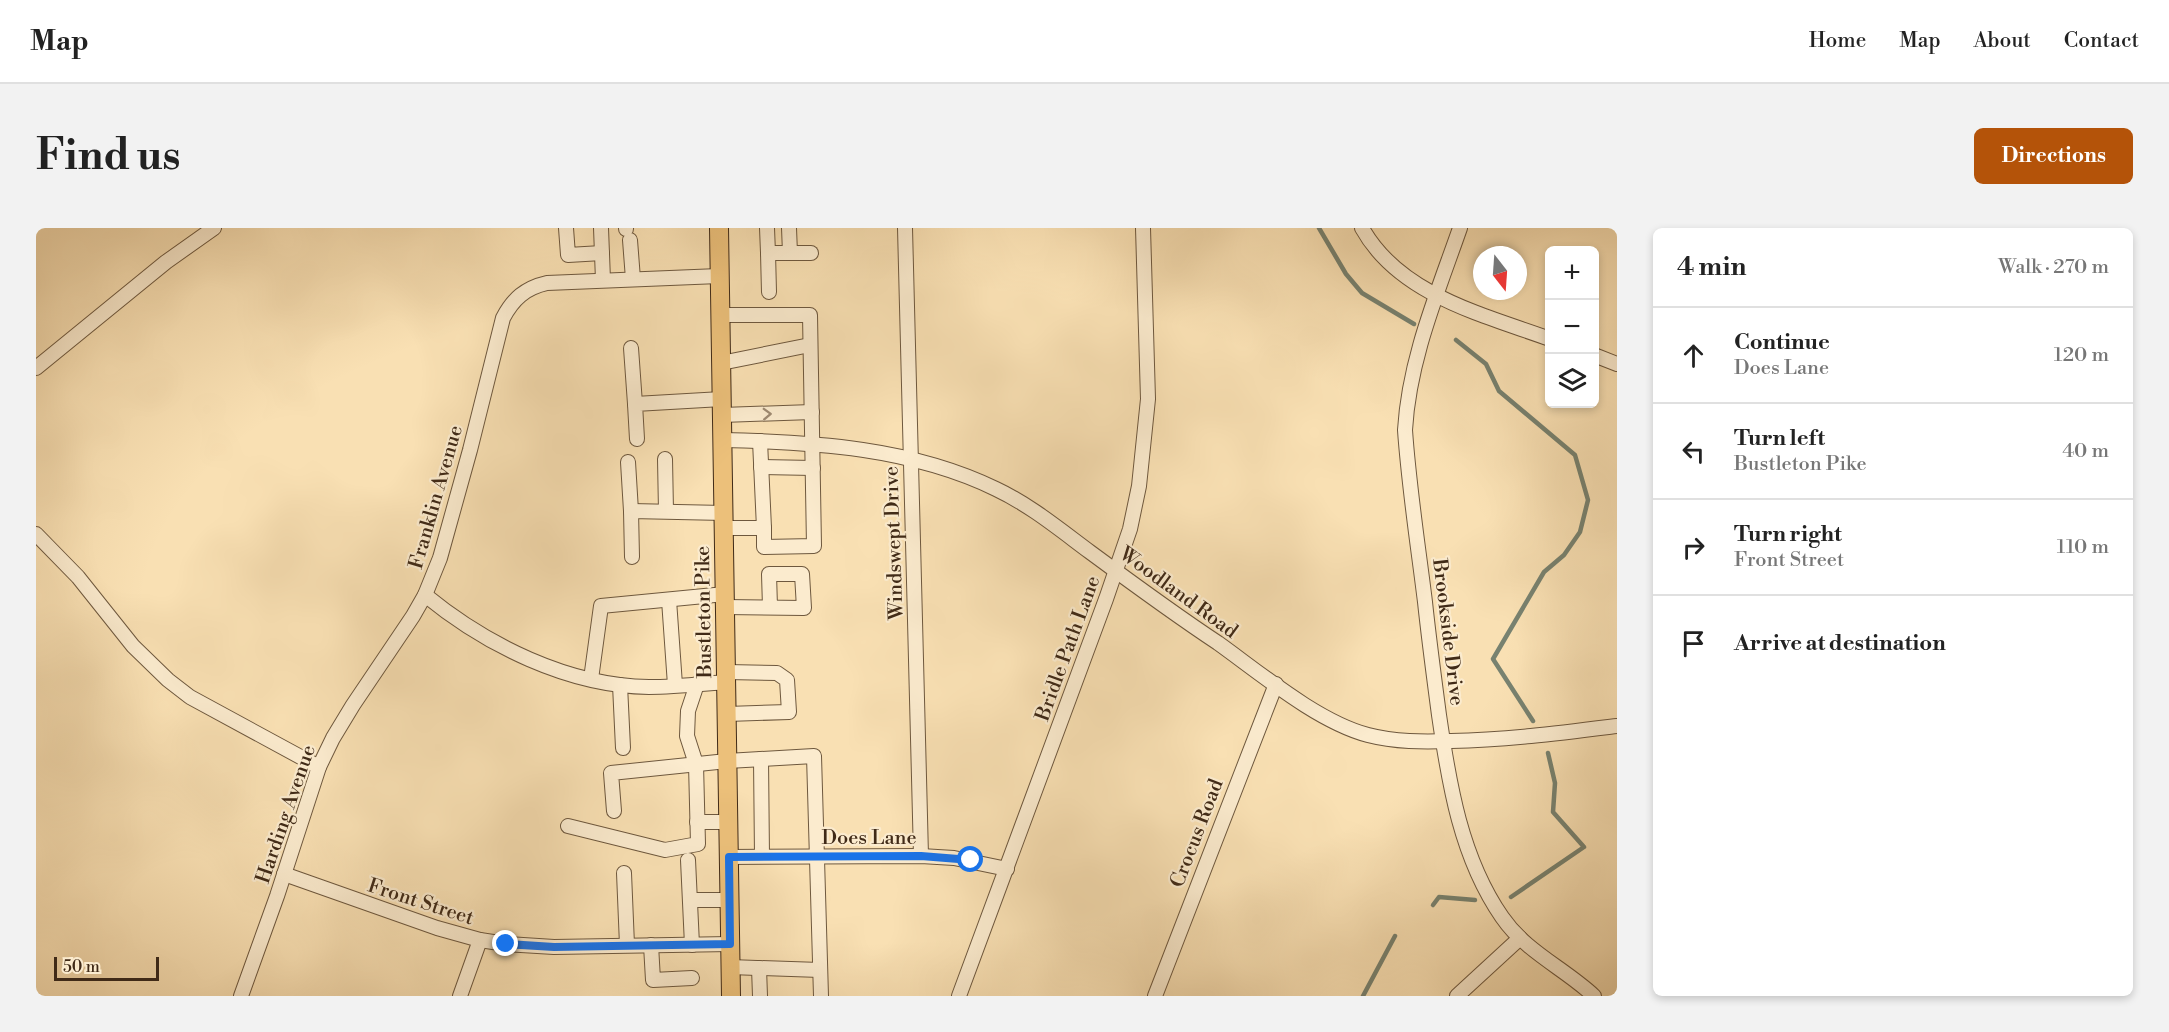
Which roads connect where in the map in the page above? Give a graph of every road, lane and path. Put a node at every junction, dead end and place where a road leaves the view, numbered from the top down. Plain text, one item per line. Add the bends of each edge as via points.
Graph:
1 (214, 228) edge
2 (567, 228) edge
3 (601, 228) edge
4 (719, 228) edge
5 (767, 228) edge
6 (789, 228) edge
7 (905, 228) edge
8 (1143, 228) edge
9 (1362, 228) edge
10 (1460, 228) edge
11 (628, 232) edge
12 (602, 253) junction
13 (790, 253) junction
14 (811, 253) dead end
15 (768, 254) junction
16 (568, 255) junction
17 (719, 276) junction
18 (633, 279) junction
19 (603, 280) junction
20 (570, 282) junction
21 (769, 292) dead end
22 (1437, 296) junction
23 (720, 315) junction
24 (1545, 337) edge
25 (810, 345) junction
26 (631, 348) dead end
27 (1599, 356) edge
28 (1616, 360) edge
29 (720, 363) junction
30 (36, 368) edge
31 (635, 405) junction
32 (722, 407) junction
33 (812, 412) junction
34 (637, 439) dead end
35 (723, 440) junction
36 (760, 441) junction
37 (813, 444) junction
38 (665, 459) dead end
39 (909, 459) junction
40 (628, 462) dead end
41 (761, 467) junction
42 (813, 468) junction
43 (632, 511) junction
44 (666, 511) junction
45 (724, 520) junction
46 (764, 528) junction
47 (36, 534) edge
48 (632, 557) dead end
49 (1116, 571) junction
50 (425, 595) junction
51 (669, 600) junction
52 (725, 601) junction
53 (770, 607) dead end
54 (727, 677) junction
55 (591, 679) junction
56 (697, 684) junction
57 (1276, 684) junction
58 (620, 685) junction
59 (675, 685) junction
60 (727, 714) junction
61 (1617, 726) edge
62 (1443, 741) junction
63 (623, 748) dead end
64 (761, 759) junction
65 (727, 761) junction
66 (696, 764) junction
67 (319, 767) junction
68 (614, 811) dead end
69 (697, 822) junction
70 (728, 822) junction
71 (568, 826) dead end
72 (762, 856) junction
73 (816, 856) junction
74 (921, 856) junction
75 (729, 857) junction
76 (688, 860) dead end
77 (1007, 869) junction
78 (624, 873) dead end
79 (284, 874) junction
80 (690, 900) junction
81 (730, 900) junction
82 (1520, 938) junction
83 (480, 940) junction
84 (730, 944) junction
85 (627, 945) junction
86 (651, 945) junction
87 (692, 945) junction
88 (730, 967) junction
89 (759, 968) junction
90 (820, 970) junction
91 (692, 978) dead end
92 (241, 996) edge
93 (460, 996) edge
94 (731, 996) edge
95 (760, 996) edge
96 (821, 996) edge
97 (959, 996) edge
98 (1155, 996) edge
99 (1457, 996) edge
100 (1594, 996) edge

1 - 30 street
2 - 16 street
3 - 12 street
4 - 17 main road, Bustleton Pike
5 - 15 street
6 - 13 street
7 - 39 street, Windswept Drive
8 - 49 street, Bridle Path Lane via 1148,370 1145,443 1130,529
9 - 22 street via 1396,268
10 - 22 street, Brookside Drive
11 - 18 street
12 - 16 street
12 - 19 street
13 - 14 street
13 - 15 street
15 - 21 street
16 - 20 street
17 - 18 street, Franklin Avenue
17 - 23 main road, Bustleton Pike
18 - 19 street, Franklin Avenue
19 - 20 street, Franklin Avenue
20 - 50 street, Franklin Avenue via 535,286 522,293 503,318 448,536
22 - 24 street
22 - 62 street, Brookside Drive via 1413,368 1405,430
23 - 25 street via 810,315
23 - 29 main road, Bustleton Pike
25 - 29 street
25 - 33 street
26 - 31 street
27 - 28 street
29 - 32 main road, Bustleton Pike
31 - 32 street
31 - 34 street
32 -> 33 street
32 - 35 main road, Bustleton Pike
33 - 37 street
35 - 36 street, Woodland Road
35 - 45 main road, Bustleton Pike
36 - 37 street, Woodland Road
36 - 41 street
37 - 39 street, Woodland Road
37 - 42 street
38 - 44 street
39 - 49 street, Woodland Road via 977,480 1015,499
39 - 74 street, Windswept Drive
40 - 43 street
41 - 42 street
41 - 46 street
42 - 46 street via 814,546 764,547
43 - 44 street
43 - 48 street
44 - 45 street
45 - 46 street
45 - 52 main road, Bustleton Pike
47 - 67 street via 133,646 168,680 190,697
49 - 57 street, Woodland Road
49 - 77 street, Bridle Path Lane
50 - 55 street, Franklin Avenue via 496,644
50 - 67 street, Harding Avenue via 353,705
51 - 52 street
51 - 55 street via 602,606
51 - 59 street
52 - 53 street
52 - 54 main road, Bustleton Pike
54 - 56 street, Franklin Avenue
54 - 60 main road, Bustleton Pike
54 - 60 street, Franklin Avenue via 777,673 787,680 789,712
55 - 58 street, Franklin Avenue
56 - 59 street, Franklin Avenue
56 - 66 street via 688,711 687,736
57 - 62 street, Woodland Road via 1322,715 1359,732 1392,740
57 - 98 street, Crocus Road
58 - 59 street, Franklin Avenue
58 - 63 street
60 - 65 main road, Bustleton Pike
61 - 62 street, Woodland Road via 1505,740
62 - 82 street, Brookside Drive via 1455,808 1472,857 1496,908
64 - 65 street
64 - 72 street
64 - 73 street via 814,756
65 - 66 street
65 - 70 main road, Bustleton Pike
66 - 68 street via 610,773
66 - 69 street
67 - 79 street, Harding Avenue
69 - 70 street
69 - 71 street via 698,844 665,850
70 - 75 main road, Bustleton Pike
72 - 73 street, Does Lane
72 - 75 street, Does Lane
73 - 74 street, Does Lane
73 - 90 street
74 - 77 street, Does Lane
75 - 81 main road, Bustleton Pike
76 - 80 street
77 - 97 street, Bridle Path Lane
78 - 85 street
79 - 83 street, Front Street via 426,925
79 - 92 street, Harding Avenue
80 - 81 street
80 - 87 street
81 - 84 main road, Bustleton Pike
82 - 99 street
82 - 100 street, Brookside Drive
83 - 85 street, Front Street via 530,946
83 - 93 street
84 - 87 street, Front Street
84 - 88 main road, Bustleton Pike
85 - 86 street, Front Street
86 - 87 street, Front Street
86 - 91 street via 653,980
88 - 89 street
88 - 94 main road, Bustleton Pike
89 - 90 street
89 - 95 street
90 - 96 street

